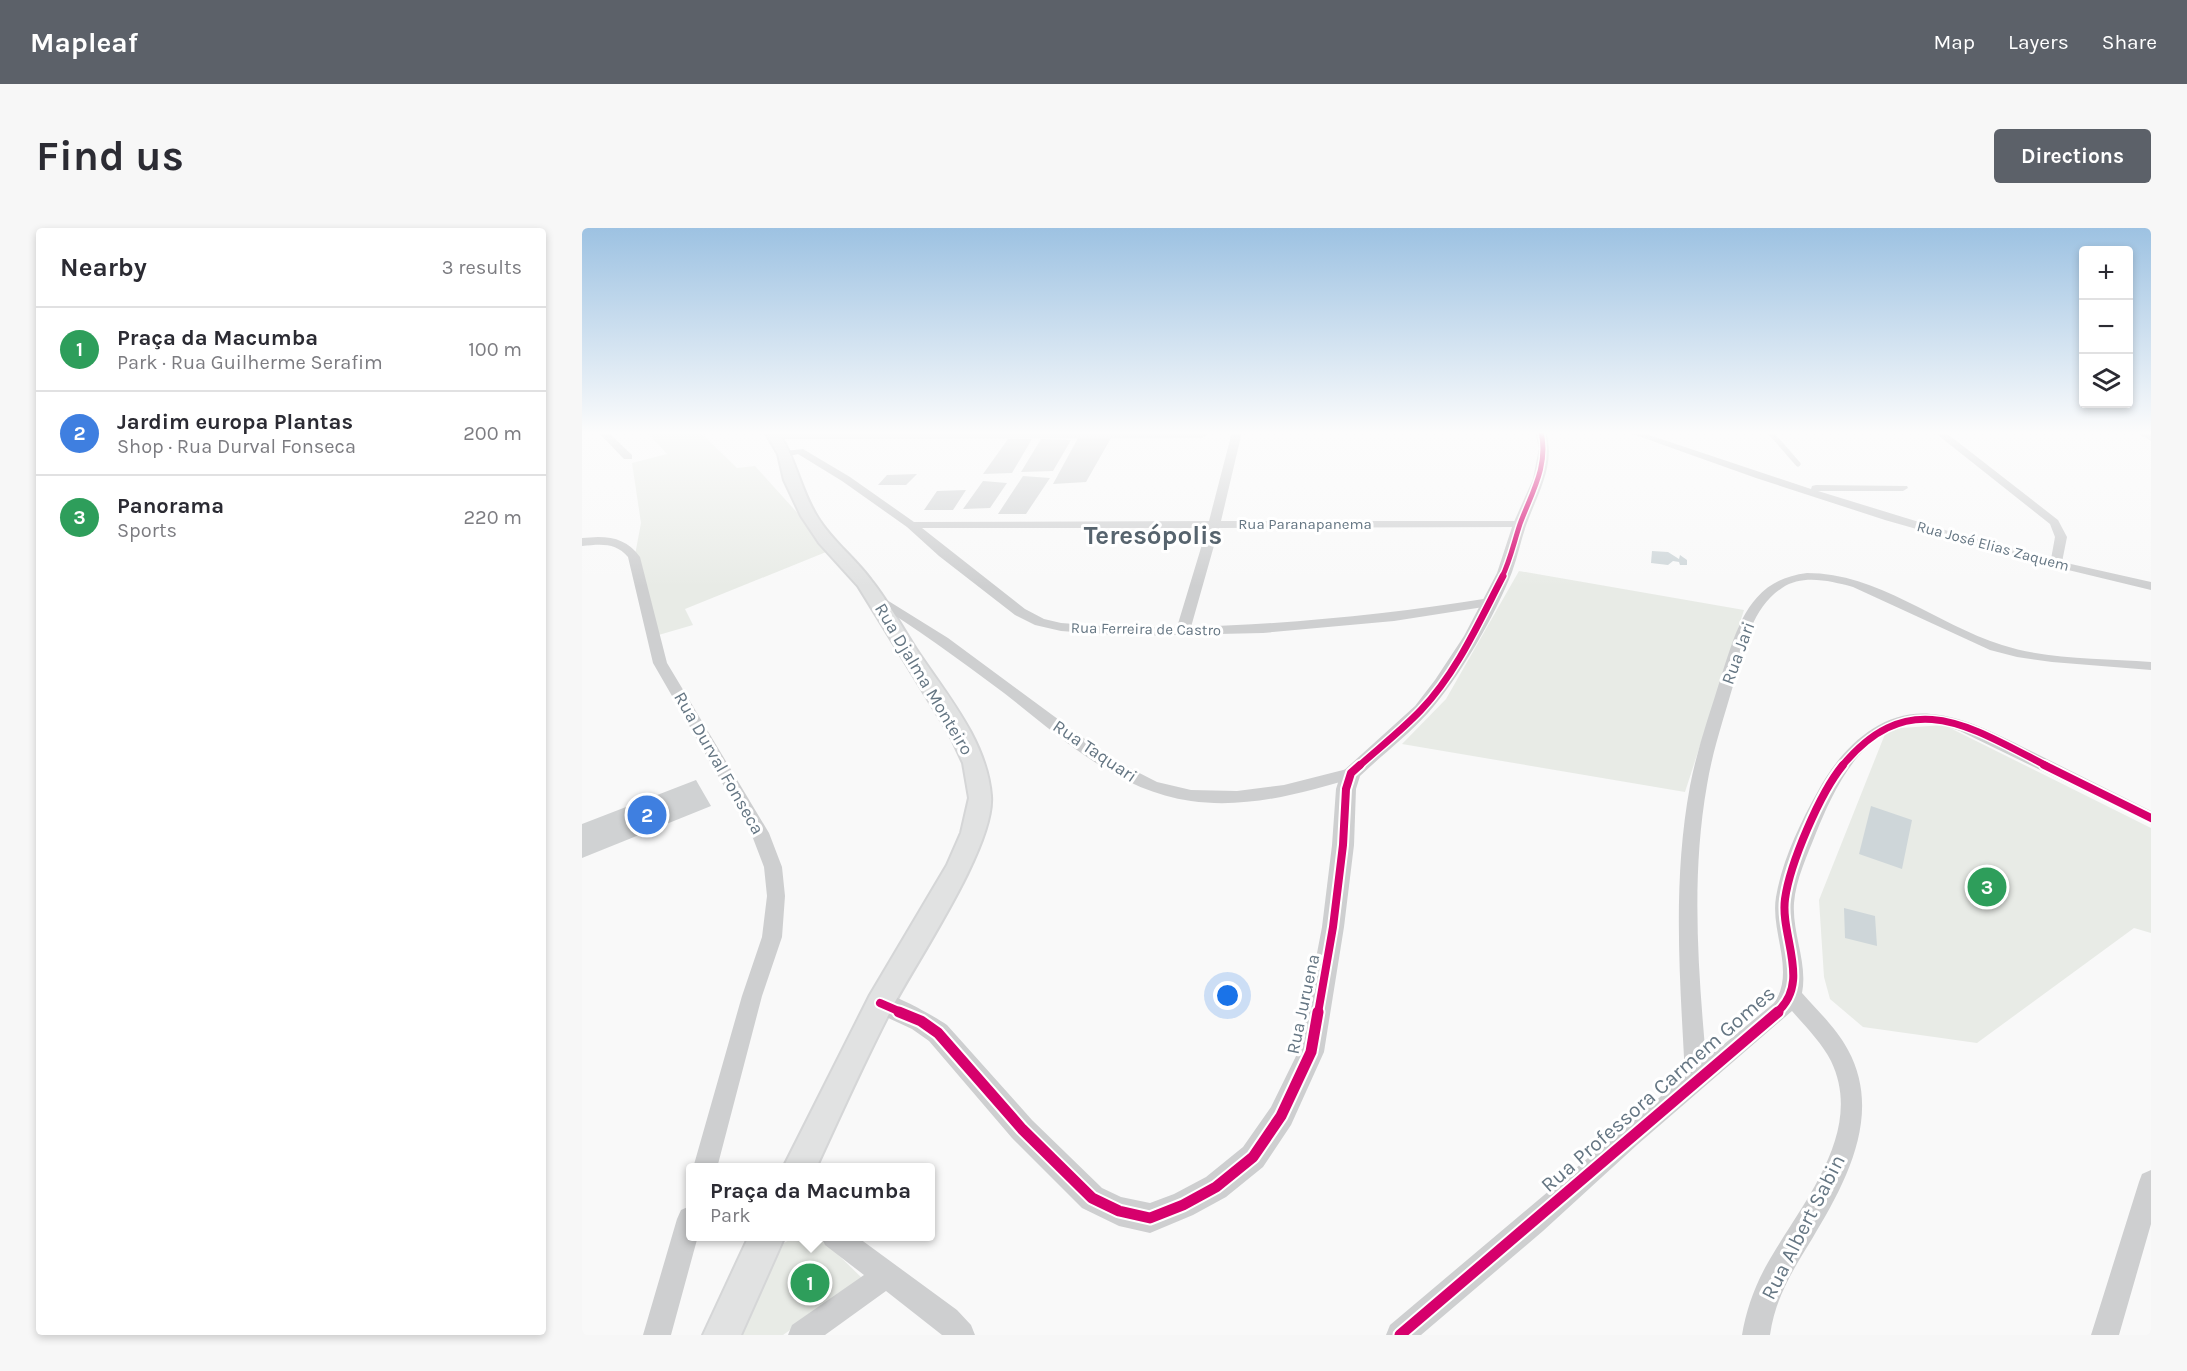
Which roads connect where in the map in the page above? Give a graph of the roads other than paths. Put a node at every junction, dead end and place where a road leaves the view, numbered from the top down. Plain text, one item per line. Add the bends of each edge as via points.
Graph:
1 (793, 484) edge
2 (853, 484) edge
3 (1224, 484) edge
4 (1536, 484) edge
5 (1787, 484) edge
6 (2005, 484) edge
7 (1800, 488) junction
8 (1903, 488) dead end
9 (1520, 524) junction
10 (911, 525) junction
11 (1214, 525) junction
12 (582, 542) edge
13 (2056, 564) junction
14 (2151, 585) edge
15 (874, 596) junction
16 (1490, 602) junction
17 (1183, 630) junction
18 (2151, 666) edge
19 (1351, 773) junction
20 (2151, 818) edge
21 (1791, 996) junction
22 (880, 1003) junction
23 (1696, 1081) junction
24 (706, 1163) edge
25 (801, 1163) edge
26 (2151, 1182) edge
27 (686, 1233) edge
28 (766, 1241) edge
29 (840, 1241) edge
30 (885, 1276) junction
31 (657, 1335) edge
32 (723, 1335) edge
33 (802, 1335) edge
34 (961, 1335) edge
35 (1400, 1335) edge
36 (1756, 1335) edge
37 (2105, 1335) edge

1 - 15 main road, Rua Djalma Monteiro via 825,540
2 - 10 street, Rua Ferreira de Castro
3 - 11 street
4 - 9 street
5 - 7 street, Rua José Elias Zaquem
6 - 13 street via 2060,531 2062,541
7 - 8 street
7 - 13 street, Rua José Elias Zaquem
9 - 11 street, Rua Paranapanema
9 - 16 street
10 - 11 street, Rua Paranapanema
10 - 17 street, Rua Ferreira de Castro via 1020,612 1040,622 1088,630
11 - 17 street
12 - 24 street, Rua Durval Fonseca via 614,542 627,546 634,557 660,663 760,833 773,867 776,896 772,937
13 - 14 street, Rua José Elias Zaquem
15 - 19 street, Rua Taquari via 923,627 1134,780 1169,792 1230,797 1266,794
15 - 22 main road, Rua Djalma Monteiro via 961,735 974,763 980,798 973,833 959,866
16 - 17 street, Rua Ferreira de Castro via 1312,625
16 - 19 street via 1466,646 1428,701
18 - 23 street, Rua Jari via 2017,653 1837,579 1810,576 1775,587 1746,625 1706,750 1696,799 1688,906
19 - 22 street, Rua Juruena via 1346,789 1333,927 1311,1052 1281,1116 1253,1157 1216,1187 1183,1205 1150,1218 1119,1211 1092,1198 1022,1129 938,1033
20 - 21 street, Rua Professora Carmem Gomes via 1965,728 1921,717 1891,725 1856,751 1828,784 1790,879 1785,928 1793,971
21 - 23 street, Rua Professora Carmem Gomes via 1781,1009
21 - 36 street, Rua Albert Sabin via 1842,1059 1851,1084 1852,1125 1821,1201 1774,1276 1757,1321
22 - 25 main road, Rua Djalma Monteiro
23 - 35 street, Rua Professora Carmem Gomes
26 - 37 street
27 - 31 street
28 - 32 main road
29 - 30 street
30 - 33 street
30 - 34 street via 947,1320

